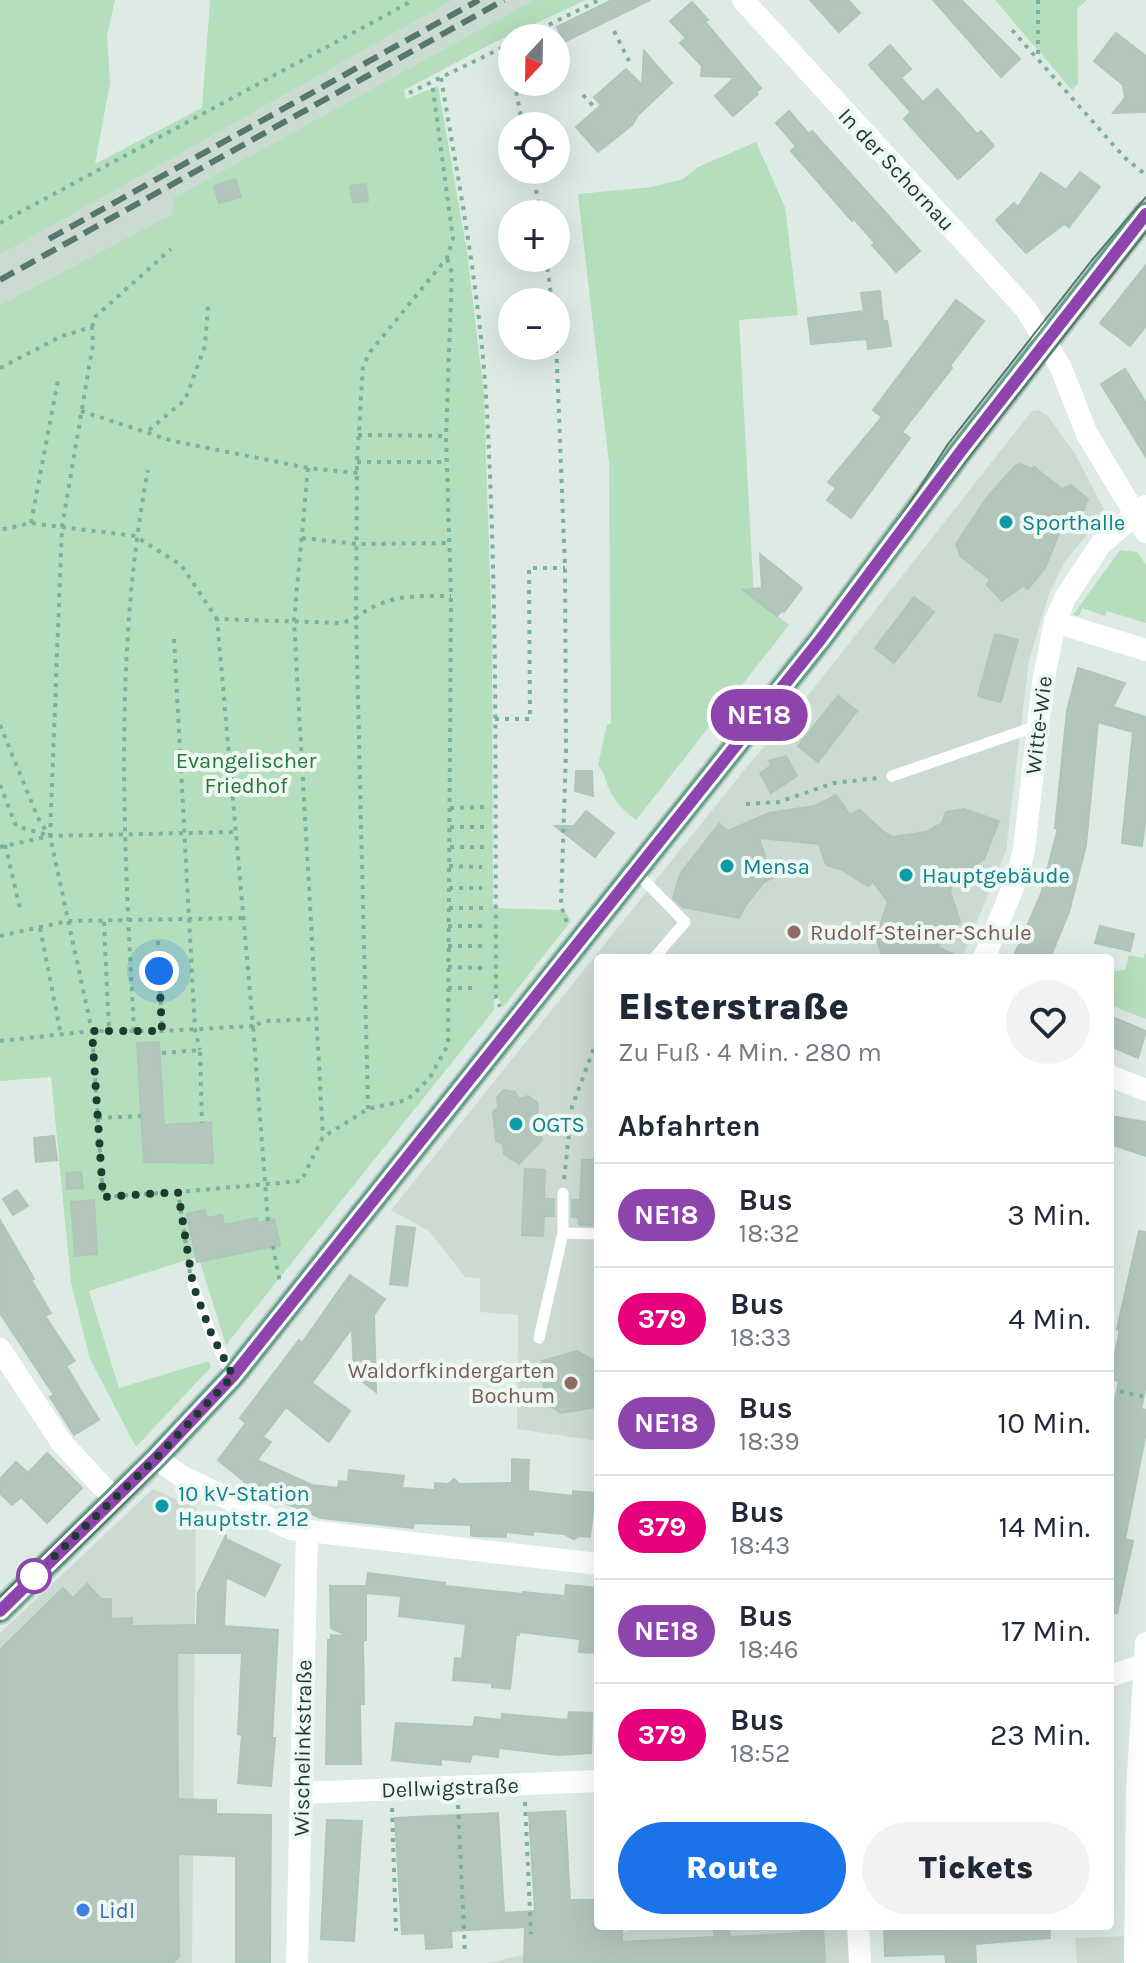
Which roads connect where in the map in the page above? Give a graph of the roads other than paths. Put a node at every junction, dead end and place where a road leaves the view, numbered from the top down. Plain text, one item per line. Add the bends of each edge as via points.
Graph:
1 (743, 0) edge
2 (1146, 214) edge
3 (1046, 342) junction
4 (1142, 517) edge
5 (1055, 622) junction
6 (1146, 650) edge
7 (1037, 726) junction
8 (892, 776) road end
9 (635, 871) junction
10 (657, 954) edge
11 (986, 954) edge
12 (1114, 1078) edge
13 (1146, 1090) edge
14 (563, 1193) road end
15 (563, 1233) junction
16 (594, 1234) edge
17 (193, 1285) road end
18 (539, 1338) dead end
19 (0, 1349) edge
20 (233, 1376) junction
21 (156, 1458) junction
22 (114, 1499) junction
23 (307, 1532) junction
24 (594, 1564) edge
25 (0, 1611) edge
26 (1145, 1657) edge
27 (1114, 1674) edge
28 (594, 1781) edge
29 (301, 1793) junction
30 (858, 1930) edge
31 (297, 1963) edge
32 (860, 1963) edge
33 (1135, 1963) edge

1 - 3 street, In der Schornau via 1026,309
2 - 3 main road
3 - 4 street, In der Schornau via 1087,434
3 - 9 main road via 820,640
4 - 5 street, Witte-Wie via 1100,545
5 - 6 street
5 - 7 street, Witte-Wie
7 - 8 lane
7 - 11 street, Witte-Wie via 1024,850
9 - 10 lane via 685,922
9 - 20 main road
12 - 13 street
14 - 15 lane
15 - 16 lane
15 - 18 lane
17 - 20 lane
19 - 22 street via 56,1436
20 - 21 main road
21 - 22 main road
21 - 23 street via 181,1476
22 - 25 main road
23 - 24 street
23 - 29 street, Wischelinkstraße
26 - 27 street
26 - 33 street
28 - 29 street, Dellwigstraße
29 - 31 street, Wischelinkstraße
30 - 32 street

